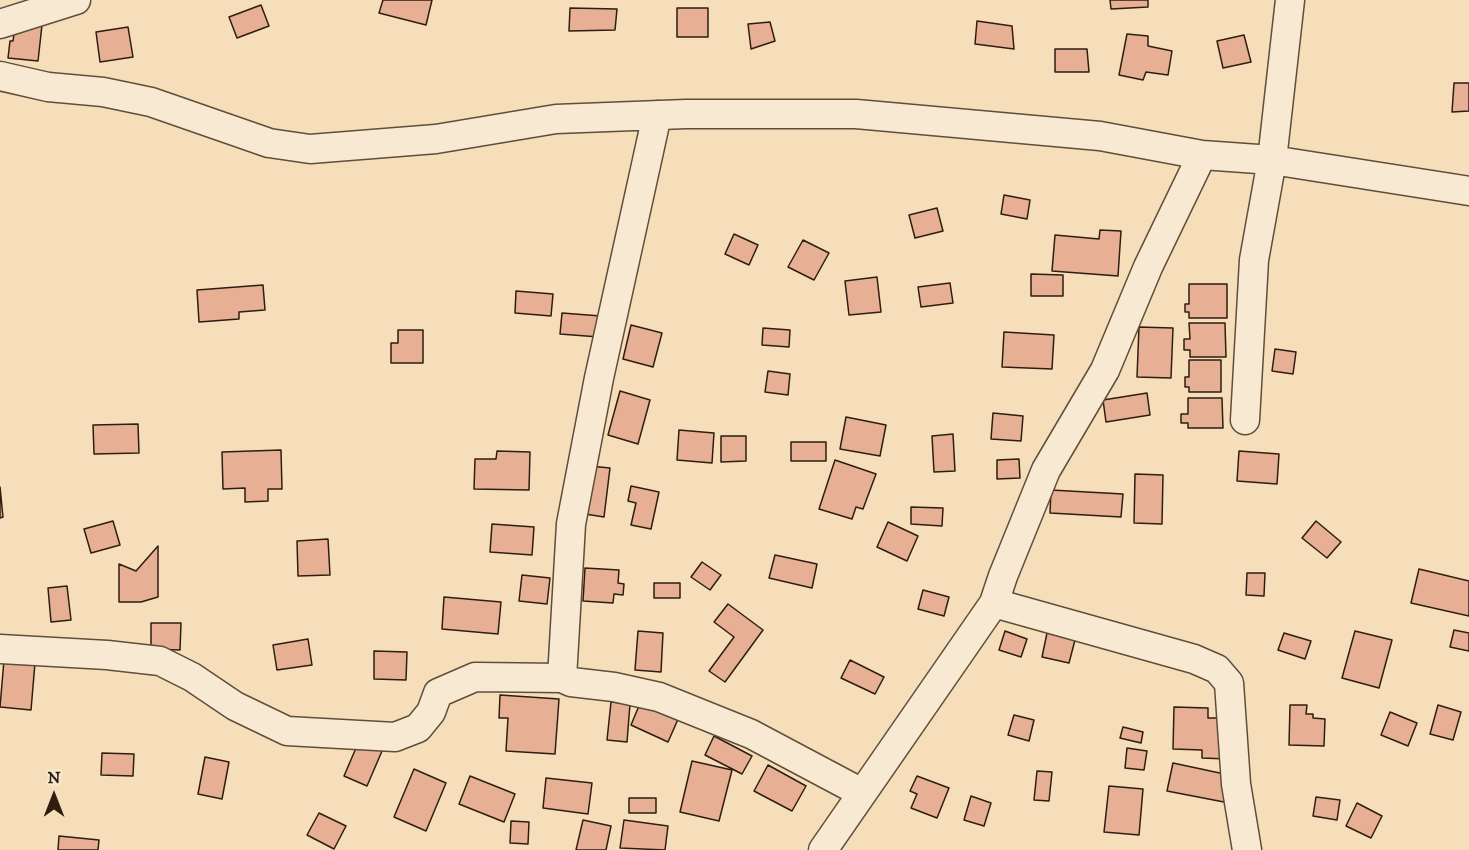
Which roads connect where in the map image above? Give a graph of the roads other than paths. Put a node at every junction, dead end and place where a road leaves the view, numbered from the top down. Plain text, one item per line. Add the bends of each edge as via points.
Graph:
1 (76, 0) edge
2 (1290, 0) edge
3 (0, 24) edge
4 (0, 76) edge
5 (657, 115) junction
6 (1202, 155) junction
7 (1272, 160) junction
8 (1469, 191) edge
9 (1245, 420) dead end
10 (994, 603) junction
11 (0, 649) edge
12 (562, 678) junction
13 (862, 794) junction
14 (823, 850) edge
15 (1246, 850) edge

1 - 3 street
2 - 7 street
4 - 5 street via 151,102 269,143 310,149 436,139 556,119
5 - 6 street via 856,114 1100,136
5 - 12 street via 571,524
6 - 7 street
6 - 10 street via 1148,267 1105,370 1046,470
7 - 8 street
7 - 9 street via 1254,260
10 - 13 street
10 - 15 street via 1194,659 1217,669 1229,683 1236,784
11 - 12 street via 160,661 235,706 287,731 395,737 418,728 431,712 438,693 475,677
12 - 13 street via 658,697 751,734
13 - 14 street

